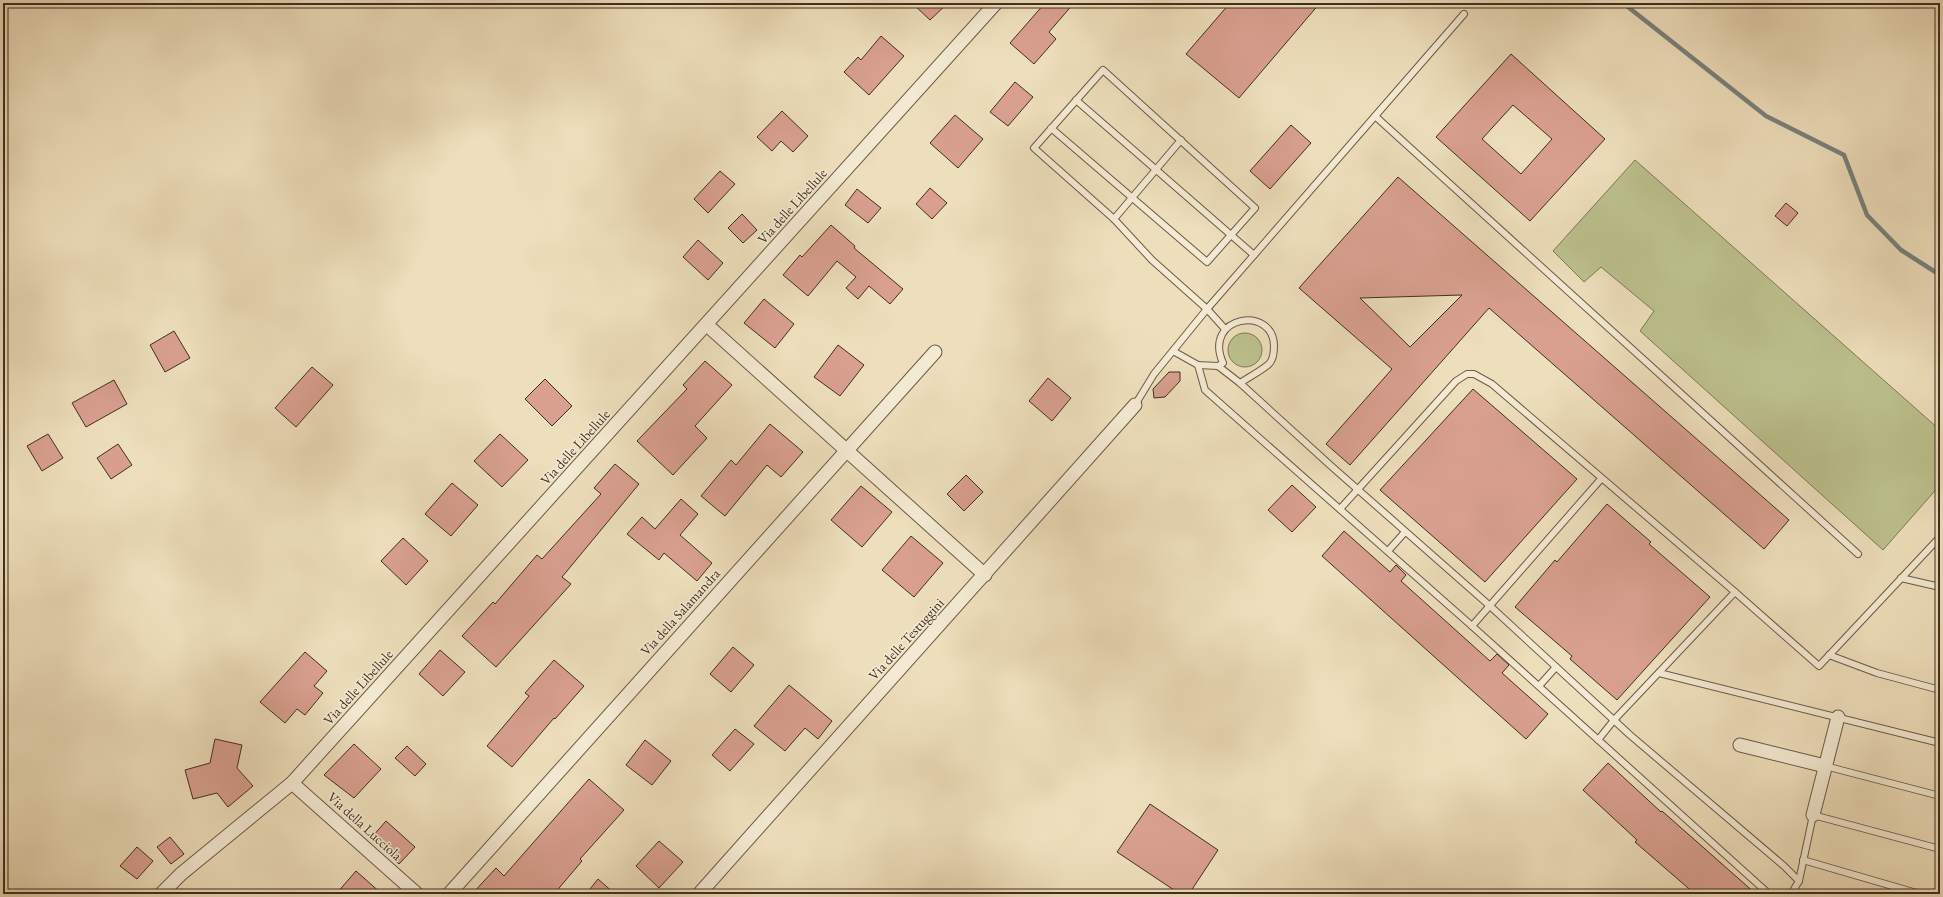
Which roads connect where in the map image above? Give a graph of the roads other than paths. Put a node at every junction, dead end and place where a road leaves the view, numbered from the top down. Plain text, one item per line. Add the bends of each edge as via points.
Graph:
1 (996, 3) edge
2 (1464, 14) dead end
3 (1076, 100) junction
4 (1375, 116) junction
5 (1051, 128) junction
6 (1181, 140) junction
7 (1155, 169) junction
8 (1132, 197) junction
9 (1114, 219) junction
10 (1231, 234) junction
11 (1254, 255) junction
12 (1207, 309) junction
13 (706, 325) junction
14 (1225, 329) junction
15 (1173, 351) junction
16 (935, 352) dead end
17 (1198, 365) junction
18 (1218, 366) junction
19 (1240, 383) junction
20 (1135, 405) joint
21 (846, 451) junction
22 (1601, 479) junction
23 (1358, 490) junction
24 (1340, 509) junction
25 (1405, 532) junction
26 (1940, 538) edge
27 (1388, 551) junction
28 (1858, 554) dead end
29 (985, 575) junction
30 (1901, 578) junction
31 (1940, 587) edge
32 (1735, 592) junction
33 (1490, 606) junction
34 (1472, 626) junction
35 (1829, 655) junction
36 (1556, 667) junction
37 (1659, 673) junction
38 (1539, 686) junction
39 (1940, 690) edge
40 (1838, 716) junction
41 (1614, 720) junction
42 (1598, 740) junction
43 (1940, 743) edge
44 (1740, 745) dead end
45 (1825, 766) junction
46 (292, 783) junction
47 (1940, 796) edge
48 (1813, 815) junction
49 (1940, 848) edge
50 (1803, 860) junction
51 (1799, 881) junction
52 (161, 894) edge
53 (417, 894) edge
54 (449, 894) edge
55 (699, 894) edge
56 (1769, 894) edge
57 (1791, 894) edge
58 (1920, 894) edge

1 - 13 street, Via delle Libellule
2 - 4 lane
3 - 5 lane
3 - 6 lane via 1103,70
3 - 7 lane
4 - 11 lane
4 - 28 lane
5 - 8 lane
5 - 9 lane via 1034,148
6 - 7 lane
6 - 10 lane via 1255,208
7 - 8 lane
7 - 10 lane
8 - 9 lane
8 - 10 lane via 1207,262
9 - 12 lane via 1152,260
10 - 11 lane
11 - 12 lane
12 - 14 lane
12 - 15 lane
13 - 21 street
13 - 46 street, Via delle Libellule
14 - 18 lane via 1218,345 1223,363
14 - 19 lane via 1232,323 1250,320 1259,322 1272,336 1274,345 1270,363
15 - 17 lane
15 - 20 lane via 1154,374
16 - 21 street, Via della Salamandra
17 - 18 lane
17 - 24 lane via 1205,390
18 - 19 lane
19 - 23 lane
20 - 29 street, Via delle Testuggini
21 - 29 street
21 - 54 street, Via della Salamandra
22 - 23 lane via 1503,393 1481,376 1467,374 1456,381
22 - 32 lane
22 - 33 lane
23 - 24 lane
23 - 25 lane
24 - 27 lane
25 - 27 lane
25 - 33 lane
26 - 30 lane
27 - 34 lane
29 - 55 street, Via delle Testuggini
30 - 31 lane
30 - 35 lane
32 - 35 lane via 1819,666
32 - 37 lane
33 - 34 lane
33 - 36 lane
34 - 38 lane
35 - 39 lane via 1877,673
36 - 38 lane
36 - 41 lane
37 - 40 lane
37 - 41 lane
38 - 42 lane
40 - 43 lane
40 - 45 street
41 - 42 lane
41 - 51 lane
42 - 56 lane
44 - 45 street
45 - 47 lane
45 - 48 street
46 - 52 street, Via delle Libellule via 181,874
46 - 53 street, Via della Lucciola
48 - 49 lane
48 - 50 lane
50 - 51 lane
50 - 58 lane
51 - 57 lane

